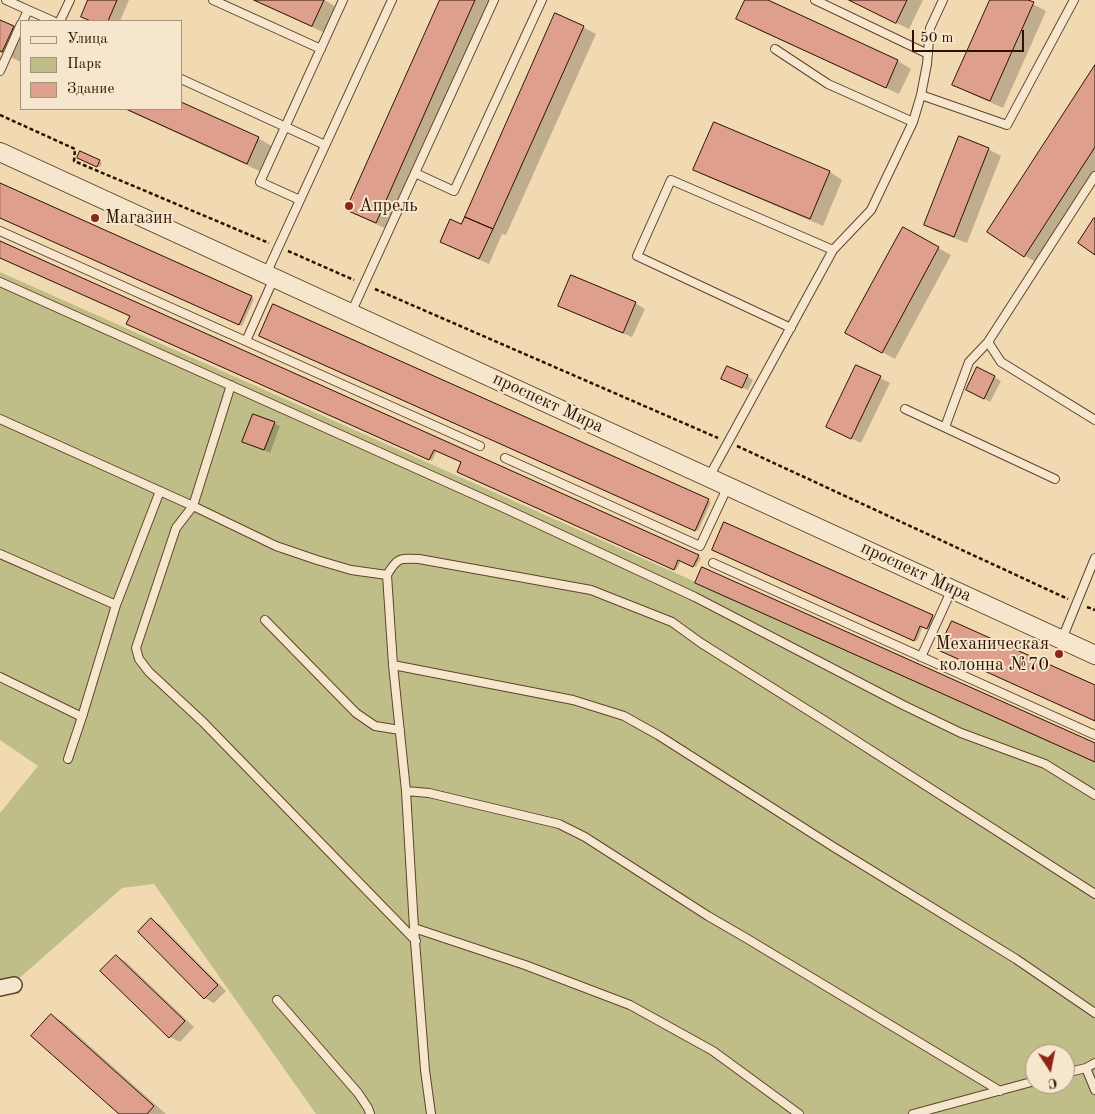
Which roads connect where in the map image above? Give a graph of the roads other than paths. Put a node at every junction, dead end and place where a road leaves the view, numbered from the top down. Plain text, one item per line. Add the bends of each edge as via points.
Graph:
1 (6, 0) edge
2 (70, 0) edge
3 (213, 0) edge
4 (343, 0) edge
5 (392, 0) edge
6 (494, 0) edge
7 (542, 0) edge
8 (814, 0) edge
9 (943, 0) edge
10 (1074, 0) edge
11 (28, 10) junction
12 (23, 20) edge
13 (51, 20) edge
14 (60, 20) edge
15 (20, 27) edge
16 (320, 49) junction
17 (775, 49) dead end
18 (928, 54) junction
19 (0, 71) edge
20 (182, 79) edge
21 (921, 95) junction
22 (914, 122) junction
23 (285, 127) junction
24 (326, 145) junction
25 (0, 152) edge
26 (415, 173) junction
27 (1095, 176) edge
28 (300, 200) junction
29 (0, 231) edge
30 (833, 250) junction
31 (270, 276) junction
32 (0, 282) edge
33 (351, 313) junction
34 (791, 328) junction
35 (246, 341) junction
36 (988, 342) junction
37 (231, 385) junction
38 (905, 409) dead end
39 (0, 419) edge
40 (1095, 420) edge
41 (945, 427) junction
42 (480, 446) dead end
43 (505, 458) dead end
44 (709, 478) junction
45 (1055, 479) dead end
46 (728, 486) junction
47 (160, 491) junction
48 (193, 506) junction
49 (0, 554) edge
50 (1095, 558) edge
51 (713, 563) dead end
52 (387, 575) junction
53 (952, 589) junction
54 (116, 605) junction
55 (265, 620) dead end
56 (1062, 639) junction
57 (1095, 654) edge
58 (921, 656) junction
59 (393, 665) junction
60 (0, 677) edge
61 (82, 717) junction
62 (400, 730) junction
63 (1095, 734) edge
64 (68, 759) dead end
65 (406, 791) junction
66 (1095, 795) edge
67 (1095, 894) edge
68 (414, 928) junction
69 (416, 941) junction
70 (277, 1000) dead end
71 (1095, 1013) edge
72 (1095, 1063) edge
73 (1086, 1068) junction
74 (1075, 1071) edge
75 (1025, 1084) edge
76 (1095, 1090) edge
77 (1000, 1091) junction
78 (928, 1112) edge
79 (370, 1114) edge
80 (431, 1114) edge
81 (799, 1114) edge
82 (913, 1114) edge

1 - 11 lane
2 - 14 lane
3 - 16 lane
4 - 16 lane
5 - 24 lane
6 - 26 lane
7 - 26 lane via 454,191
8 - 18 lane
9 - 18 lane via 930,28
10 - 21 lane via 1007,125
11 - 12 lane
11 - 13 lane
15 - 19 lane
16 - 23 lane
17 - 22 lane via 828,84
18 - 21 lane
20 - 23 lane
21 - 22 lane
22 - 30 lane via 872,210
23 - 24 lane
23 - 28 lane via 260,182
24 - 28 lane
25 - 31 street, проспект Мира
26 - 33 lane
27 - 36 lane
28 - 31 lane
29 - 35 lane
30 - 34 lane
30 - 34 lane via 671,180 637,256
31 - 33 street, проспект Мира
31 - 35 lane
32 - 37 lane
33 - 44 street, проспект Мира
34 - 44 lane
35 - 42 lane
36 - 40 lane via 1001,362
36 - 41 lane via 970,362
37 - 48 lane
37 - 66 lane via 695,596 961,733 1045,764
38 - 41 lane
39 - 47 lane
41 - 45 lane
43 - 46 lane via 700,546
44 - 46 street, проспект Мира
46 - 53 street, проспект Мира
47 - 48 lane
47 - 54 lane
48 - 52 lane via 276,546 352,570
48 - 69 lane via 176,528 136,648 139,659 148,672 203,722
49 - 54 lane
50 - 56 lane
51 - 58 lane
52 - 59 lane
52 - 67 lane via 394,563 403,558 419,559 591,590 672,622
53 - 56 street, проспект Мира
53 - 58 lane
54 - 61 lane
55 - 62 lane via 356,713 375,726
56 - 57 street, проспект Мира
58 - 63 lane
59 - 62 lane
59 - 71 lane via 573,700 624,716 1016,959
60 - 61 lane
61 - 64 lane
62 - 65 lane
65 - 68 lane
65 - 77 lane via 429,793 559,824 585,836 708,916
68 - 69 lane
68 - 81 lane via 630,1005 713,1051
69 - 80 lane
70 - 79 lane via 358,1093
72 - 73 lane
73 - 74 lane
73 - 76 lane
75 - 77 lane
77 - 78 lane
78 - 82 lane

